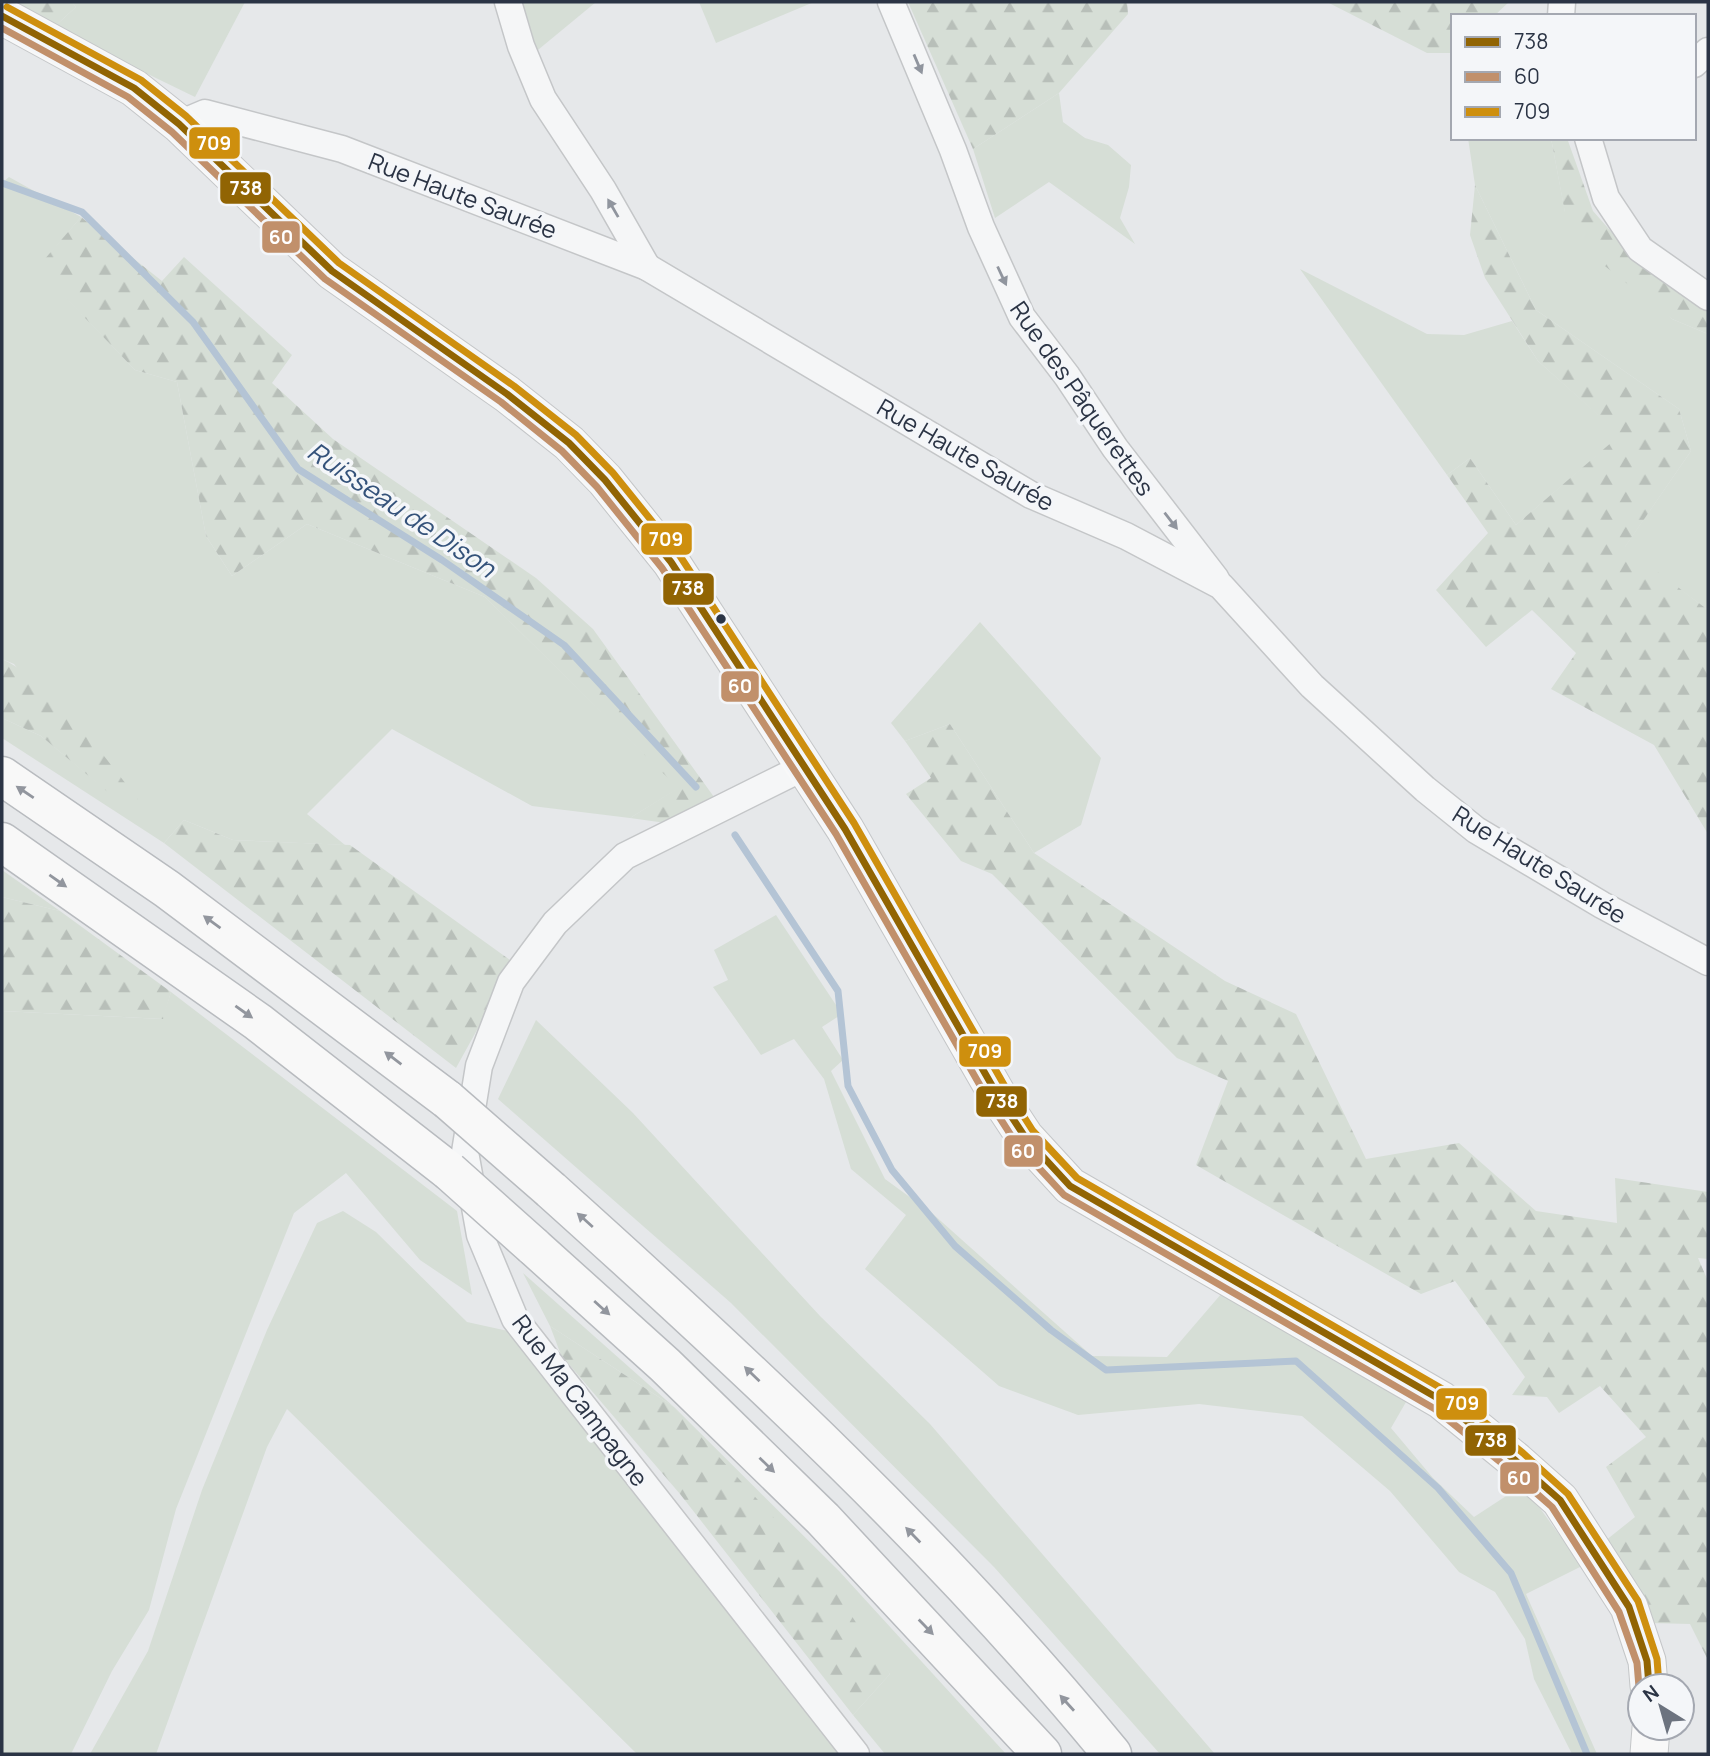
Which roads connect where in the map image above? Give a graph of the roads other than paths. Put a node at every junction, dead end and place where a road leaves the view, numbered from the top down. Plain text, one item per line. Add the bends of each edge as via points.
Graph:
1 (508, 2) edge
2 (891, 2) edge
3 (2, 16) edge
4 (179, 124) junction
5 (1597, 142) edge
6 (647, 267) junction
7 (1708, 297) edge
8 (1221, 586) junction
9 (804, 767) junction
10 (2, 776) edge
11 (2, 842) edge
12 (1708, 962) edge
13 (1648, 1672) edge
14 (856, 1754) edge
15 (1042, 1754) edge
16 (1111, 1754) edge

6 -> 1 street via 543,99
2 -> 8 street, Rue des Pâquerettes via 981,228 1022,317
3 - 4 street via 134,88
4 - 6 street, Rue Haute Saurée via 205,113 342,149
4 - 9 street via 332,271 569,443 671,562
5 - 7 street via 1606,198 1640,249
6 - 8 street, Rue Haute Saurée via 1031,495 1126,536
8 - 12 street, Rue Haute Saurée via 1312,686 1476,830
9 - 13 street via 845,829 998,1096 1025,1136 1070,1186 1441,1400 1516,1461 1560,1500 1629,1607
9 - 14 street, Rue Ma Campagne via 625,856 555,923 511,982 479,1066 465,1152 480,1235 515,1319
16 -> 10 highway, bridge via 984,1609 862,1482 706,1329 551,1190 447,1100 167,889
11 -> 15 highway, bridge via 258,1022 449,1171 665,1365 822,1519

